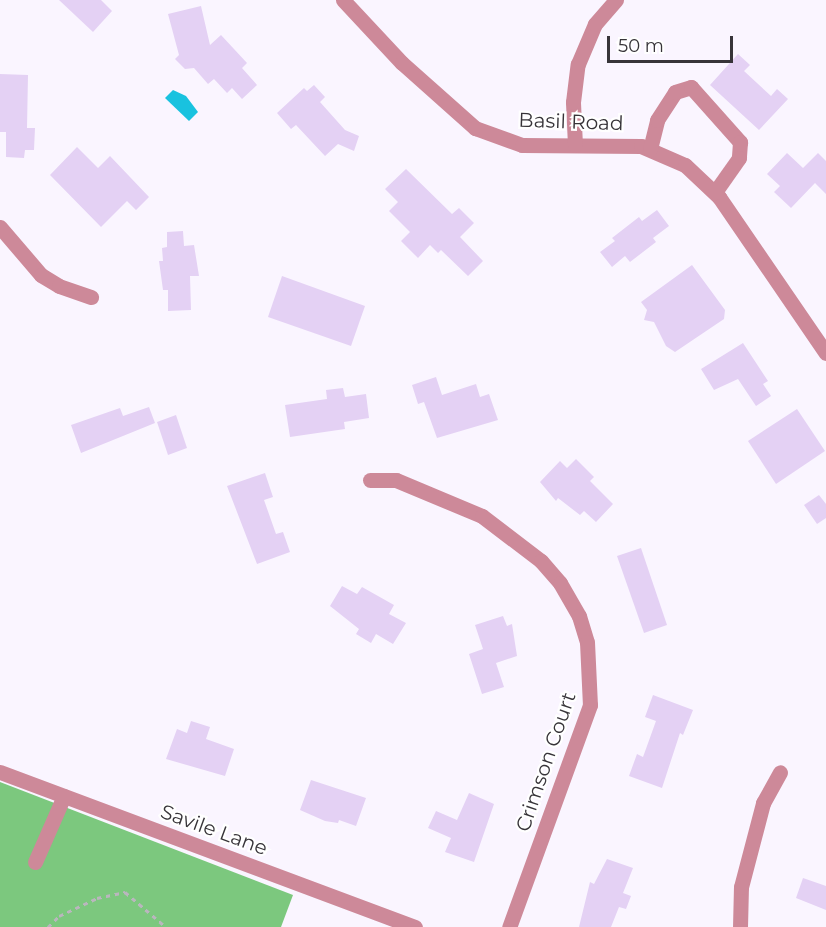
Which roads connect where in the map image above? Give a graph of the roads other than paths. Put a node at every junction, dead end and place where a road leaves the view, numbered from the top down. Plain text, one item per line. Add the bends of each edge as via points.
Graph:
1 (343, 0) edge
2 (616, 0) edge
3 (575, 145) junction
4 (650, 149) junction
5 (715, 192) junction
6 (0, 227) edge
7 (91, 297) dead end
8 (826, 353) edge
9 (370, 480) dead end
10 (0, 772) edge
11 (780, 772) dead end
12 (63, 796) junction
13 (35, 862) dead end
14 (415, 927) edge
15 (508, 927) edge
16 (740, 927) edge

1 - 3 street, Basil Road via 402,63 475,128 522,145
2 - 3 street via 595,24 578,63 573,102
3 - 4 street, Basil Road via 618,143
4 - 5 street, Basil Road via 685,165
4 - 5 street via 657,120 675,92 691,87 740,142 739,158
5 - 8 street, Basil Road
6 - 7 street via 42,274 59,286
9 - 15 street, Crimson Court via 396,480 482,516 541,561 568,594 587,642 590,705
10 - 12 street, Savile Lane
11 - 16 street via 763,803 747,866
12 - 13 street
12 - 14 street, Savile Lane

